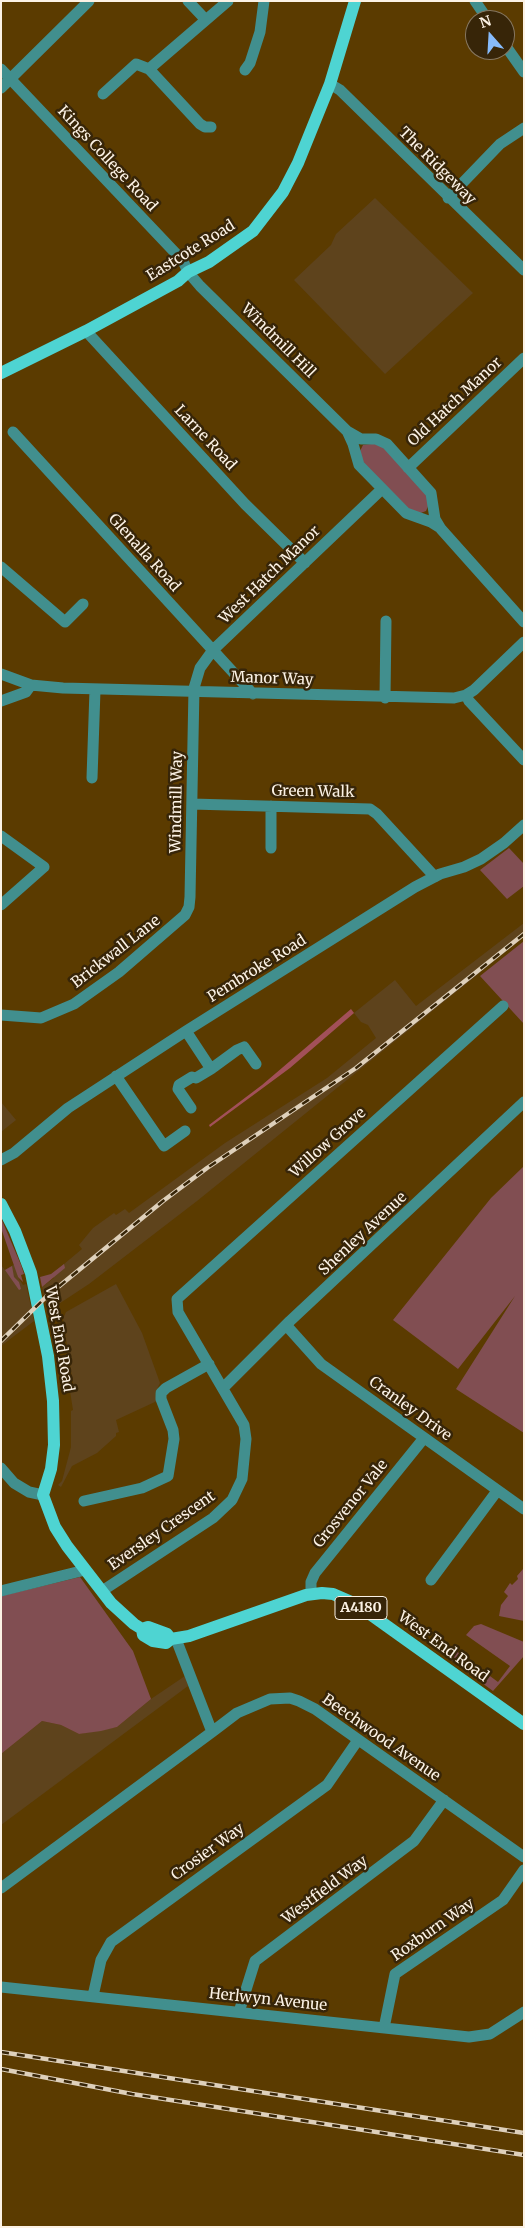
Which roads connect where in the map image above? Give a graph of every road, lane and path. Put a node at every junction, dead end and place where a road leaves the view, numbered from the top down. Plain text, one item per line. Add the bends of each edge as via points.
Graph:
1 (89, 1) edge
2 (188, 1) edge
3 (228, 1) edge
4 (264, 1) edge
5 (355, 1) edge
6 (205, 19) junction
7 (515, 59) edge
8 (1, 69) edge
9 (149, 69) junction
10 (245, 70) dead end
11 (524, 72) edge
12 (10, 78) junction
13 (330, 84) junction
14 (1, 88) edge
15 (103, 94) dead end
16 (212, 127) dead end
17 (524, 128) edge
18 (448, 198) junction
19 (524, 270) edge
20 (188, 272) junction
21 (86, 331) junction
22 (524, 358) edge
23 (1, 373) edge
24 (347, 431) junction
25 (12, 432) dead end
26 (408, 468) junction
27 (382, 489) junction
28 (441, 529) junction
29 (304, 563) junction
30 (1, 567) edge
31 (84, 604) dead end
32 (386, 621) dead end
33 (524, 622) edge
34 (524, 642) edge
35 (212, 650) junction
36 (1, 674) edge
37 (31, 685) junction
38 (94, 690) junction
39 (194, 692) junction
40 (253, 694) junction
41 (466, 695) junction
42 (385, 698) junction
43 (1, 701) edge
44 (524, 760) edge
45 (92, 778) dead end
46 (192, 804) junction
47 (272, 806) junction
48 (524, 825) edge
49 (1, 836) edge
50 (271, 848) dead end
51 (435, 876) junction
52 (1, 905) edge
53 (187, 912) joint
54 (503, 1006) dead end
55 (1, 1015) edge
56 (186, 1031) junction
57 (256, 1064) dead end
58 (210, 1069) junction
59 (116, 1076) junction
60 (524, 1102) edge
61 (191, 1108) dead end
62 (185, 1131) dead end
63 (14, 1153) junction
64 (1, 1160) edge
65 (1, 1169) edge
66 (1, 1204) edge
67 (176, 1303) joint
68 (286, 1325) junction
69 (209, 1364) junction
70 (223, 1388) junction
71 (424, 1438) junction
72 (1, 1468) edge
73 (498, 1491) junction
74 (43, 1495) junction
75 (84, 1501) dead end
76 (524, 1509) edge
77 (85, 1570) junction
78 (431, 1580) dead end
79 (1, 1591) edge
80 (102, 1591) junction
81 (311, 1594) junction
82 (174, 1639) junction
83 (524, 1724) edge
84 (212, 1732) junction
85 (358, 1740) junction
86 (444, 1800) junction
87 (524, 1857) edge
88 (524, 1870) edge
89 (1, 1888) edge
90 (1, 1987) edge
91 (93, 1996) junction
92 (239, 2012) junction
93 (524, 2012) edge
94 (384, 2028) junction

1 - 12 street
2 - 6 street
3 - 6 street
4 - 10 street via 260,32
5 - 13 main road, Eastcote Road
6 - 9 street
7 - 11 street
8 - 12 street, Kings College Road
9 - 15 street via 136,64
9 - 16 street via 200,124
12 - 14 street
12 - 20 street, Kings College Road via 176,254
13 - 18 street, The Ridgeway via 340,90
13 - 20 main road, Eastcote Road via 298,163 271,208 252,231 233,246
17 - 18 street via 500,144
18 - 19 street, The Ridgeway
20 - 21 main road, Eastcote Road via 178,281
20 - 24 street, Windmill Hill
21 - 23 main road, Eastcote Road
21 - 29 street, Larne Road via 245,504
22 - 26 street, Old Hatch Manor
24 - 26 street, Windmill Hill via 361,439 381,440
24 - 27 street, Windmill Hill via 358,465
25 - 35 street, Glenalla Road
26 - 28 street, Windmill Hill via 431,493
27 - 28 street, Windmill Hill via 406,514
27 - 29 street, West Hatch Manor
28 - 33 street, Windmill Hill
29 - 35 street, West Hatch Manor
30 - 31 street via 65,622
32 - 42 street
34 - 41 street
35 - 39 street, West Hatch Manor via 200,668
35 - 40 street, Glenalla Road
36 - 37 street, Manor Way
37 - 38 street, Manor Way
37 - 43 street via 26,692
38 - 39 street, Manor Way
38 - 45 street
39 - 40 street, Manor Way
39 - 46 street, Windmill Way
40 - 42 street, Manor Way
41 - 42 street, Manor Way via 454,698
41 - 44 street
46 - 47 street, Green Walk
46 - 53 street, Windmill Way
47 - 50 street
47 - 51 street, Green Walk via 373,810
48 - 51 street, Pembroke Road via 481,859
49 - 52 street via 44,867
51 - 56 street, Pembroke Road
53 - 55 street, Brickwall Lane via 131,962 74,1004 34,1019
54 - 67 street, Willow Grove via 180,1295
56 - 58 street
56 - 59 street, Pembroke Road
57 - 58 street via 244,1047
58 - 61 street via 178,1089
59 - 62 street via 164,1146
59 - 63 street, Pembroke Road via 68,1108
60 - 68 street, Shenley Avenue
63 - 64 street, Pembroke Road
63 - 65 street, Pembroke Road
66 - 74 main road, West End Road via 31,1273 52,1380 54,1445
67 - 69 street, Eversley Crescent via 178,1312
68 - 70 street, Shenley Avenue
68 - 71 street, Cranley Drive via 321,1364
69 - 70 street, Eversley Crescent
69 - 75 street via 161,1393 174,1439 168,1476 142,1488
70 - 80 street, Eversley Crescent via 246,1432 238,1490 213,1518
71 - 73 street, Cranley Drive
71 - 81 street, Grosvenor Vale via 315,1573
72 - 74 street via 14,1483 29,1492
73 - 76 street, Cranley Drive
73 - 78 street
74 - 77 main road via 60,1536
77 - 79 street
77 - 80 main road
80 - 82 main road via 122,1614 142,1630 148,1627
81 - 82 main road, West End Road / A4180
81 - 83 main road, West End Road / A4180 via 333,1594 356,1604
82 - 84 street
84 - 85 street, Beechwood Avenue via 248,1707 270,1699 290,1698 307,1704
84 - 89 street
85 - 86 street, Beechwood Avenue
85 - 91 street, Crosier Way via 327,1785 110,1942 101,1960
86 - 87 street, Beechwood Avenue
86 - 92 street, Westfield Way via 414,1841 255,1961
88 - 94 street, Roxburn Way via 503,1900 395,1974
90 - 91 street, Herlwyn Avenue
91 - 92 street, Herlwyn Avenue
92 - 94 street, Herlwyn Avenue
93 - 94 street, Herlwyn Avenue via 502,2028 480,2036

